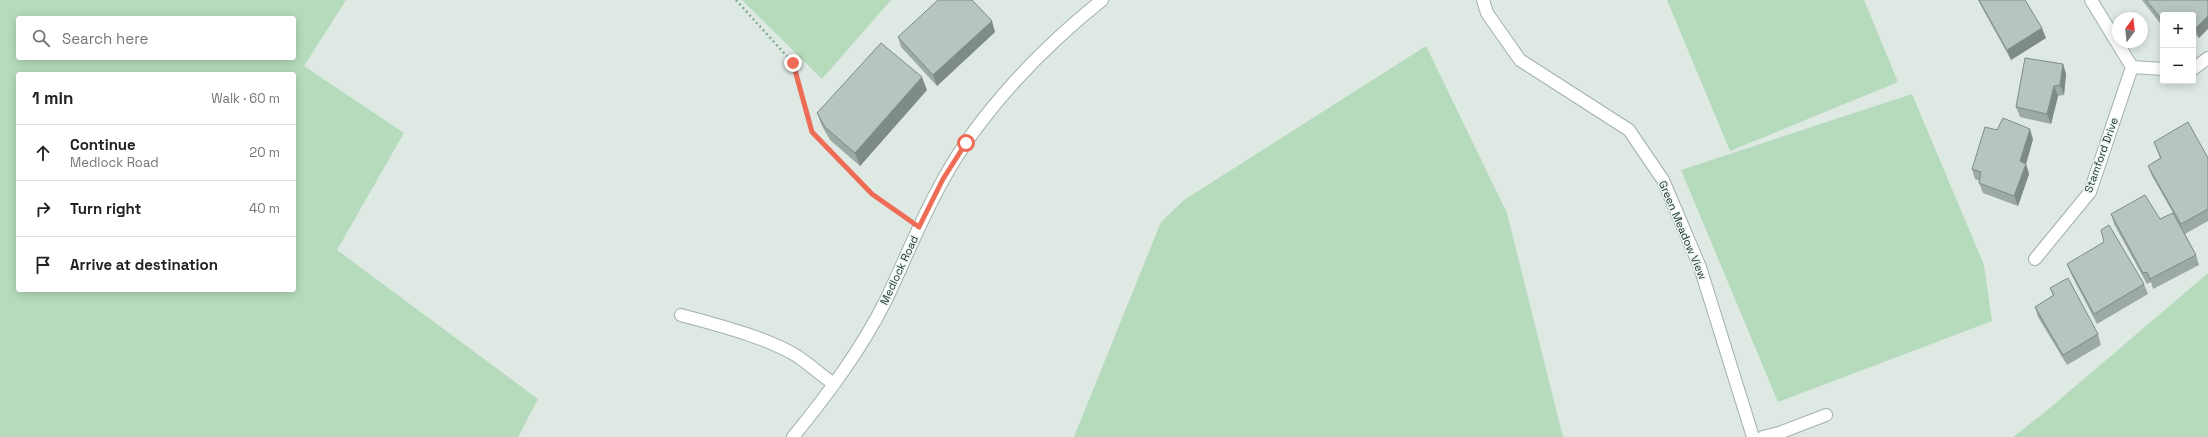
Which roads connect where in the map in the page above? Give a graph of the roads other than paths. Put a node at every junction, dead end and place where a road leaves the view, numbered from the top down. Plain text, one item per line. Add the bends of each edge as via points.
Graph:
1 (1102, 0) edge
2 (1482, 0) edge
3 (2091, 0) edge
4 (2208, 58) edge
5 (2132, 67) junction
6 (2196, 67) edge
7 (2160, 69) edge
8 (2036, 259) dead end
9 (681, 315) dead end
10 (834, 384) junction
11 (1826, 415) dead end
12 (793, 437) edge
13 (1753, 437) edge
14 (1763, 437) edge

1 - 10 street, Medlock Road via 1060,34 990,111 966,143 943,179 868,333
2 - 13 street, Green Meadow View via 1486,12 1520,60 1629,130 1663,180 1700,267
3 - 5 street
4 - 6 street
5 - 7 street
5 - 8 street, Stamford Drive via 2090,192
9 - 10 street via 775,346 796,356
10 - 12 street, Medlock Road
11 - 14 street

